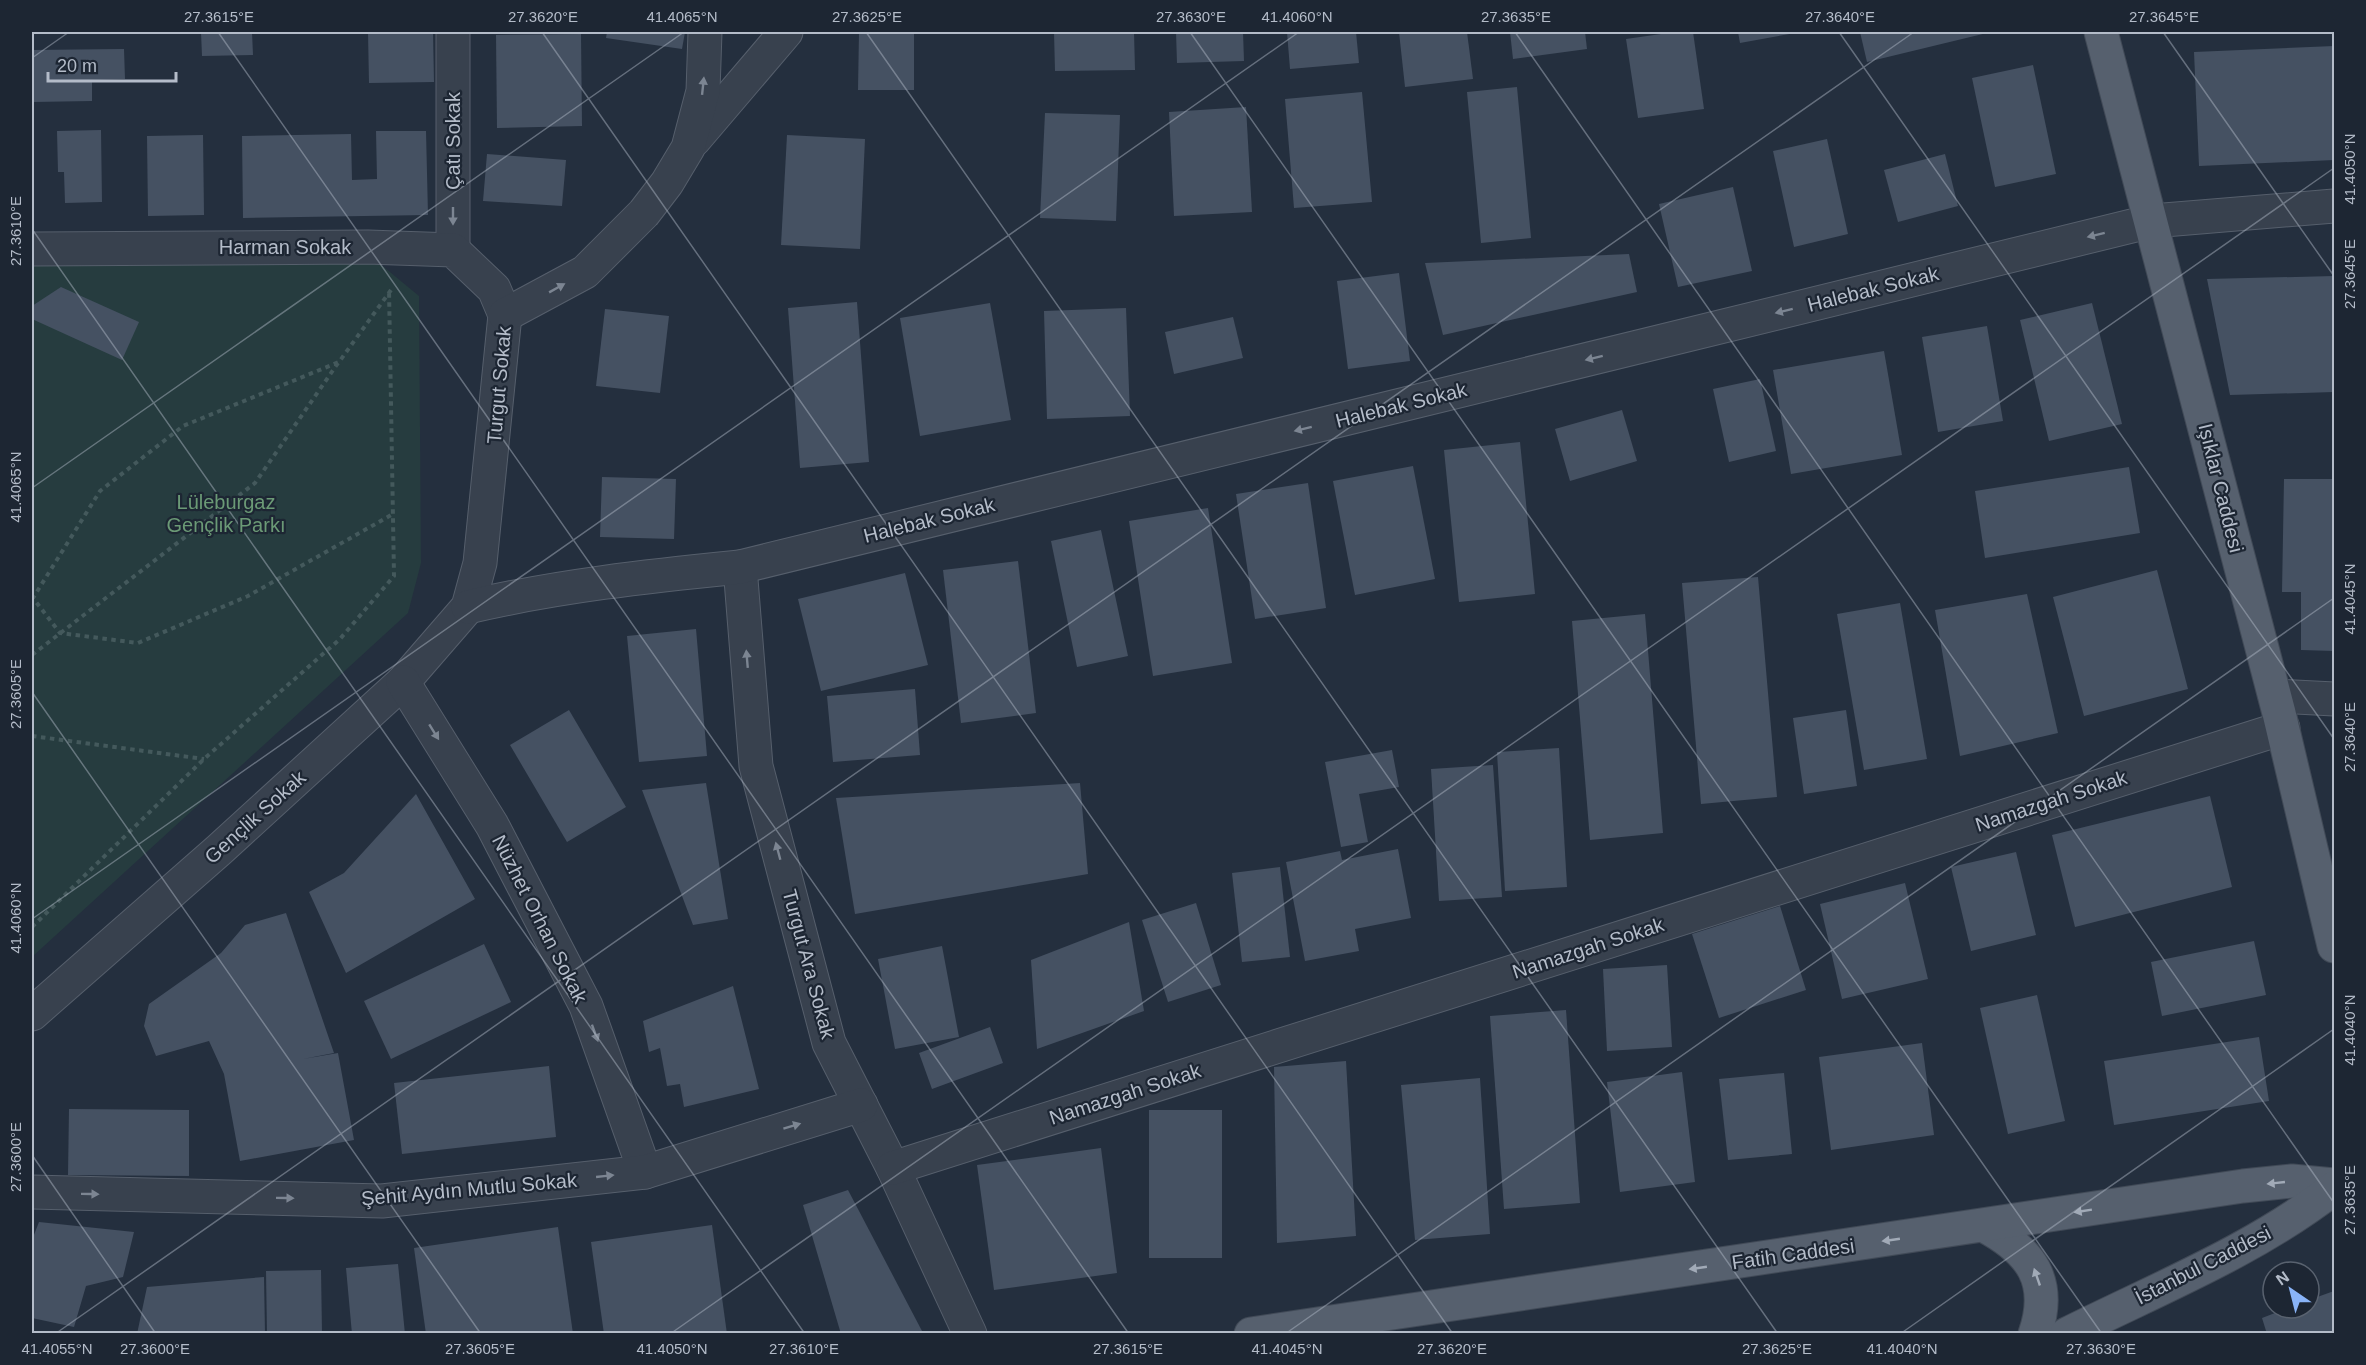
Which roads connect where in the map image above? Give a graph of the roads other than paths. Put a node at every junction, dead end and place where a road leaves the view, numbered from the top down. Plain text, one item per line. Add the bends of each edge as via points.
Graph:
1 (453, 32) edge
2 (705, 32) edge
3 (786, 32) edge
4 (2101, 32) edge
5 (688, 148) junction
6 (2334, 206) edge
7 (2152, 221) junction
8 (32, 249) edge
9 (453, 250) junction
10 (505, 315) junction
11 (740, 567) junction
12 (468, 608) junction
13 (403, 682) junction
14 (2275, 696) junction
15 (2334, 699) edge
16 (2283, 728) junction
17 (2334, 946) edge
18 (32, 1014) edge
19 (861, 1105) junction
20 (893, 1168) junction
21 (645, 1172) junction
22 (2334, 1186) edge
23 (32, 1192) edge
24 (1985, 1226) junction
25 (970, 1334) edge
26 (1251, 1334) edge
27 (2035, 1334) edge
28 (2067, 1334) edge

1 -> 9 street, Çatı Sokak
5 -> 2 street, Turgut Sokak via 703,91
3 - 5 street
4 - 7 main road, Işıklar Caddesi
10 -> 5 street, Turgut Sokak via 585,272 644,213
6 - 7 street, Halebak Sokak
7 -> 11 street, Halebak Sokak
7 - 14 main road, Işıklar Caddesi
8 - 9 street, Harman Sokak
9 - 10 street via 494,289
10 - 12 street, Turgut Sokak via 481,552
11 - 12 street, Halebak Sokak via 523,594
19 -> 11 street, Turgut Ara Sokak via 829,1043 756,766
12 - 13 street, Gençlik Sokak
13 - 18 street, Gençlik Sokak
13 -> 21 street, Nüzhet Orhan Sokak via 492,825 586,1006
14 - 15 street
14 - 16 main road, Işıklar Caddesi
16 - 17 main road, Işıklar Caddesi
16 - 20 street, Namazgah Sokak
19 - 20 street, Turgut Ara Sokak
21 -> 19 street, Şehit Aydın Mutlu Sokak
20 - 25 street, Turgut Ara Sokak
23 -> 21 street, Şehit Aydın Mutlu Sokak via 382,1201
22 -> 24 main road, Fatih Caddesi via 2292,1181 2243,1186
22 - 28 main road, İstanbul Caddesi via 2303,1212 2265,1234
24 -> 26 main road, Fatih Caddesi
27 -> 24 main road via 2042,1304 2040,1284 2032,1265 2021,1249

